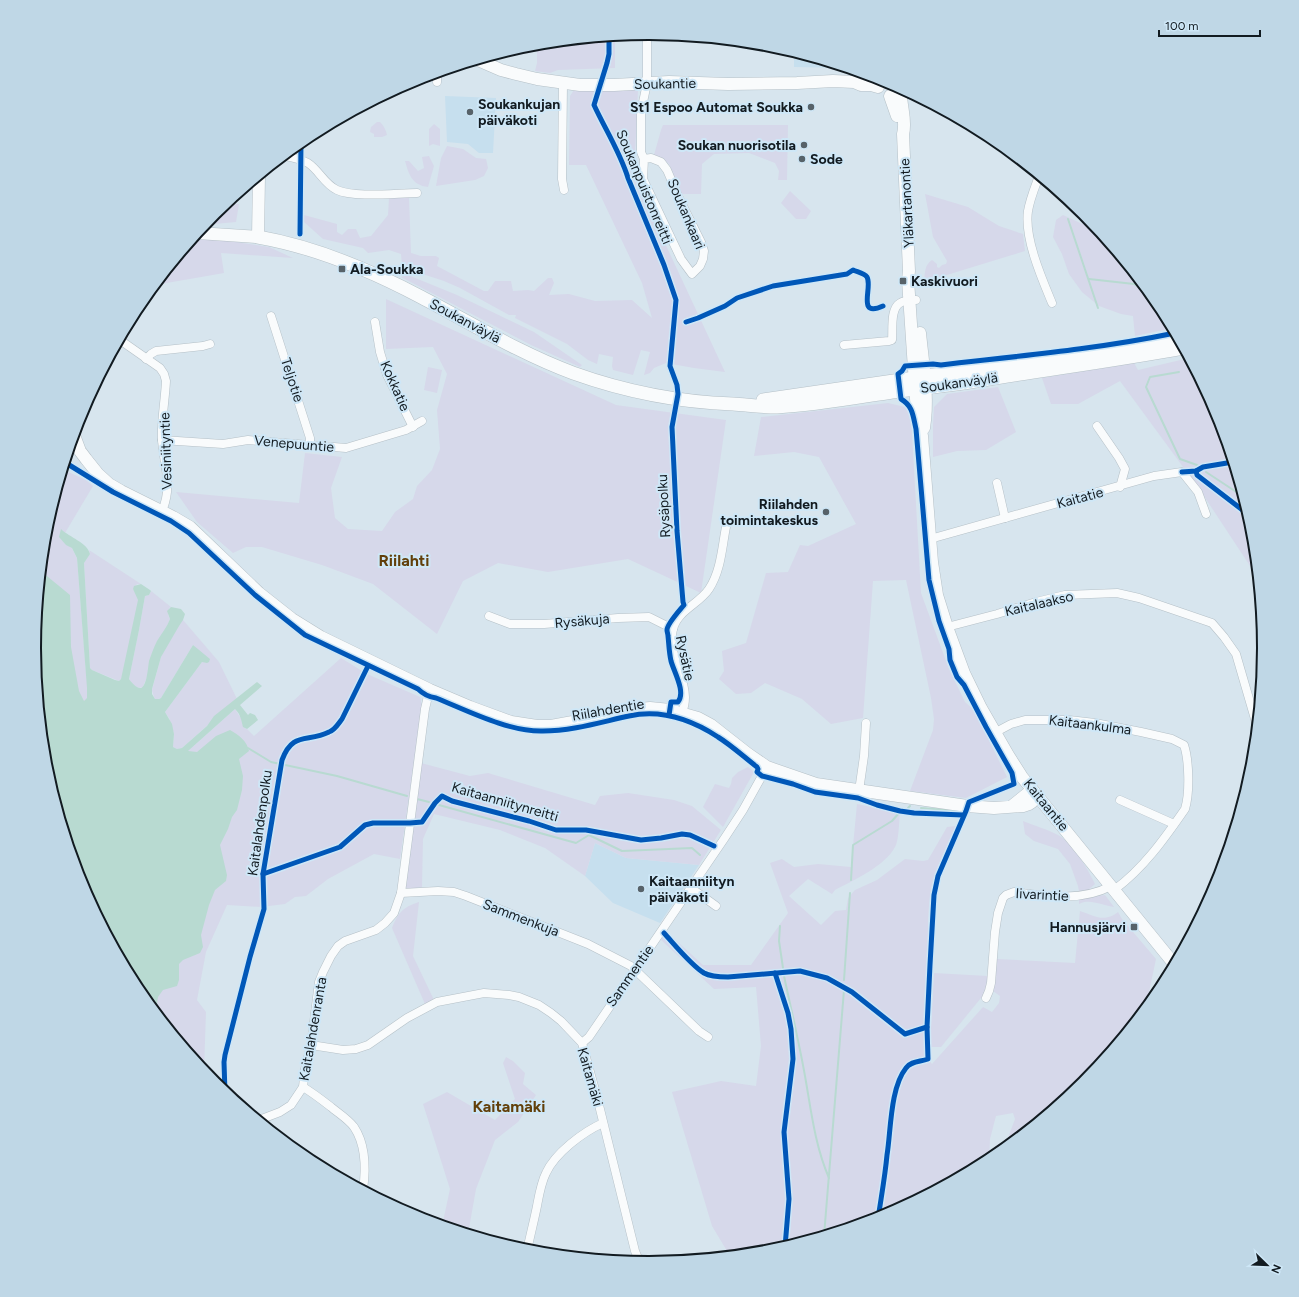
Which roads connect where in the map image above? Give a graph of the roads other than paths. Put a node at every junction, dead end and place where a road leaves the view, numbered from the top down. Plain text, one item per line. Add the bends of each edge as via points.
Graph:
1 (647, 40) edge
2 (485, 63) edge
3 (437, 78) edge
4 (437, 82) dead end
5 (563, 83) junction
6 (647, 83) junction
7 (874, 83) edge
8 (879, 85) edge
9 (895, 92) edge
10 (899, 94) edge
11 (291, 157) edge
12 (644, 158) junction
13 (1038, 180) edge
14 (259, 182) edge
15 (564, 190) dead end
16 (417, 193) dead end
17 (205, 233) edge
18 (258, 237) junction
19 (913, 300) junction
20 (1052, 303) dead end
21 (270, 316) dead end
22 (375, 322) dead end
23 (1173, 339) edge
24 (124, 343) edge
25 (210, 344) dead end
26 (844, 345) dead end
27 (1178, 349) edge
28 (146, 359) junction
29 (920, 383) junction
30 (422, 421) dead end
31 (1097, 426) dead end
32 (413, 427) junction
33 (162, 440) junction
34 (77, 443) edge
35 (310, 445) junction
36 (997, 483) dead end
37 (1120, 487) junction
38 (162, 511) junction
39 (1206, 514) dead end
40 (1005, 518) junction
41 (726, 527) dead end
42 (930, 539) junction
43 (489, 616) dead end
44 (947, 627) junction
45 (673, 629) junction
46 (430, 690) junction
47 (682, 712) junction
48 (1254, 716) edge
49 (866, 723) dead end
50 (996, 732) junction
51 (767, 767) junction
52 (859, 791) junction
53 (1036, 795) junction
54 (1120, 800) dead end
55 (1174, 824) junction
56 (690, 888) junction
57 (1112, 888) junction
58 (401, 893) junction
59 (716, 906) dead end
60 (1171, 961) edge
61 (635, 969) junction
62 (986, 998) dead end
63 (708, 1037) dead end
64 (582, 1043) junction
65 (311, 1045) junction
66 (303, 1087) junction
67 (263, 1118) edge
68 (603, 1123) junction
69 (363, 1185) edge
70 (529, 1244) edge
71 (637, 1257) edge

1 - 6 street, Soukankaari
2 - 5 street, Soukantie via 516,74
3 - 4 street
5 - 6 street, Soukantie
5 - 15 street
6 - 7 street, Soukantie via 750,84 828,81 854,82 861,85
6 - 12 street, Soukankaari via 642,112 641,152
8 - 9 street via 882,93
10 - 19 street, Yläkartanontie via 904,128 910,271 914,280
11 - 16 street via 309,164 337,190 357,194
12 - 12 street, Soukankaari via 643,179 681,259 692,274 703,259 701,242 667,170 661,162
13 - 20 street via 1027,223 1036,262
14 - 18 street
17 - 18 street, Soukanväylä
18 - 29 main road, Soukanväylä via 297,245 387,280 489,334 570,372 662,398 773,407 812,405
19 - 26 street via 900,303 894,309 892,340
19 - 29 street, Yläkartanontie
21 - 35 street, Teljotie via 310,438
22 - 32 street, Kokkatie via 387,375
23 - 29 main road, Soukanväylä
24 - 28 street, Vesiniityntie
25 - 28 street via 156,351
27 - 29 main road, Soukanväylä
28 - 33 street, Vesiniityntie via 160,368 166,381
29 - 42 street, Kaitaantie via 917,413 922,436
30 - 32 street, Venepuuntie
31 - 37 street via 1125,469
32 - 35 street, Venepuuntie via 346,448
33 - 35 street, Venepuuntie via 223,444 248,440
33 - 38 street, Vesiniityntie via 168,484 168,495
34 - 38 street, Riilahdentie via 86,459 109,484
36 - 40 street
37 - 39 street, Kaitatie via 1154,476 1182,472 1198,492
37 - 40 street, Kaitatie
38 - 46 street, Riilahdentie via 190,527 259,593 292,619 321,637
40 - 42 street, Kaitatie
41 - 45 street, Rysätie via 716,576 704,596 681,615
42 - 44 street, Kaitaantie via 937,595
43 - 45 street, Rysäkuja via 510,624 649,617
44 - 48 street, Kaitalaakso via 1065,595 1117,593 1139,598 1212,623 1236,654
44 - 50 street, Kaitaantie via 964,673
45 - 47 street, Rysätie via 673,649 686,699
46 - 47 street, Riilahdentie via 511,722 537,726 551,726 650,708
46 - 58 street, Kaitalahdenranta via 425,709
47 - 51 street, Riilahdentie via 711,725
49 - 52 street
50 - 53 street, Kaitaantie via 1008,755
50 - 55 street, Kaitaankulma via 1025,720 1069,720 1147,733 1172,739 1184,745 1187,753 1188,800
51 - 52 street, Riilahdentie via 816,784
51 - 56 street, Sammentie via 743,810
52 - 53 street, Riilahdentie via 994,808 1012,806 1027,794
53 - 57 street, Kaitaantie
54 - 55 street
55 - 57 street via 1133,874
56 - 59 street
56 - 61 street, Sammentie
57 - 60 street, Kaitaantie
57 - 62 street, Iivarintie via 1072,897 1014,892 1006,895 1001,901 998,913 991,983
58 - 61 street, Sammenkuja via 454,892 588,944
58 - 65 street, Kaitalahdenranta via 394,913 385,923 376,930 345,941 330,956 319,982
61 - 63 street, Sammenkuja
61 - 64 street, Sammentie via 589,1037
64 - 65 street, Kaitamäki via 561,1021 539,1005 519,997 484,993 437,1002 407,1018 368,1045 356,1049 343,1050
64 - 68 street, Kaitamäki
65 - 66 street, Kaitalahdenranta
66 - 67 street, Kaitalahdenranta via 290,1105
66 - 69 street via 354,1127 364,1156
68 - 70 street via 565,1149 549,1167 541,1188
68 - 71 street, Kaitamäki

